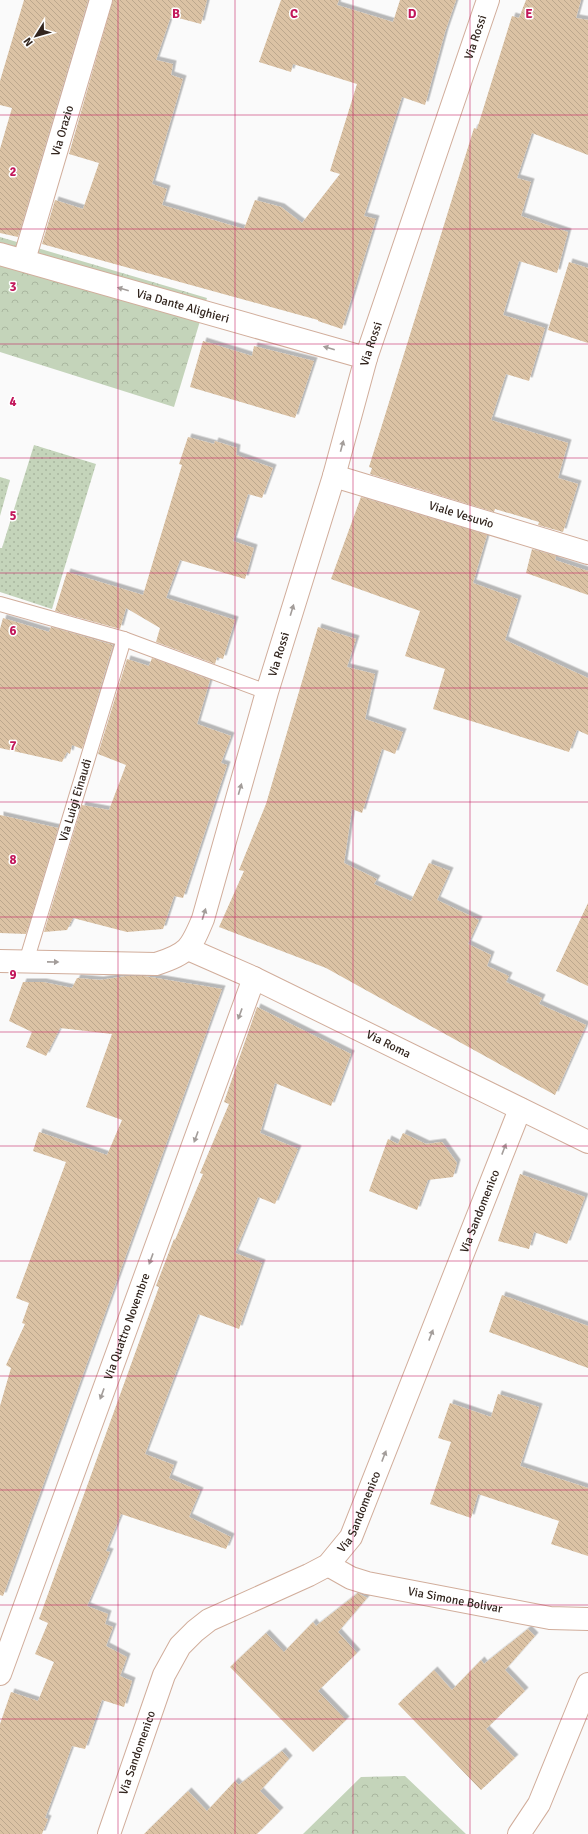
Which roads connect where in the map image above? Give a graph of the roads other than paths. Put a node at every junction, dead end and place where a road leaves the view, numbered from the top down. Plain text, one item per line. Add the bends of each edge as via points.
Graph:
1 (101, 0) edge
2 (488, 0) edge
3 (0, 254) edge
4 (24, 260) junction
5 (366, 358) junction
6 (334, 476) junction
7 (588, 553) edge
8 (0, 604) edge
9 (124, 638) junction
10 (267, 692) junction
11 (188, 949) junction
12 (0, 961) edge
13 (26, 962) junction
14 (254, 978) junction
15 (520, 1109) junction
16 (588, 1142) edge
17 (328, 1564) junction
18 (588, 1619) edge
19 (0, 1674) edge
20 (588, 1684) edge
21 (116, 1830) edge
22 (519, 1834) edge

1 - 4 street, Via Orazio
2 - 5 street, Via Rossi
3 - 4 street, Via Dante Alighieri
5 -> 4 street, Via Dante Alighieri
6 -> 5 street, Via Rossi
6 - 7 street, Viale Vesuvio
10 -> 6 street, Via Rossi
8 - 9 lane, Via Rossi
9 - 10 lane, Via Rossi
9 - 13 lane, Via Luigi Einaudi
11 -> 10 street, Via Rossi via 203,919
13 -> 11 street via 156,964 174,959
11 - 14 street, Via Roma
12 - 13 street
14 - 15 street, Via Roma
14 -> 19 street, Via Quattro Novembre
15 - 16 street, Via Roma
17 -> 15 street, Via Sandomenico via 351,1537
17 - 18 street, Via Simone Bolivar via 351,1578 367,1583 550,1618
17 - 21 street, Via Sandomenico via 209,1620 180,1646 164,1675
20 - 22 street via 539,1804

